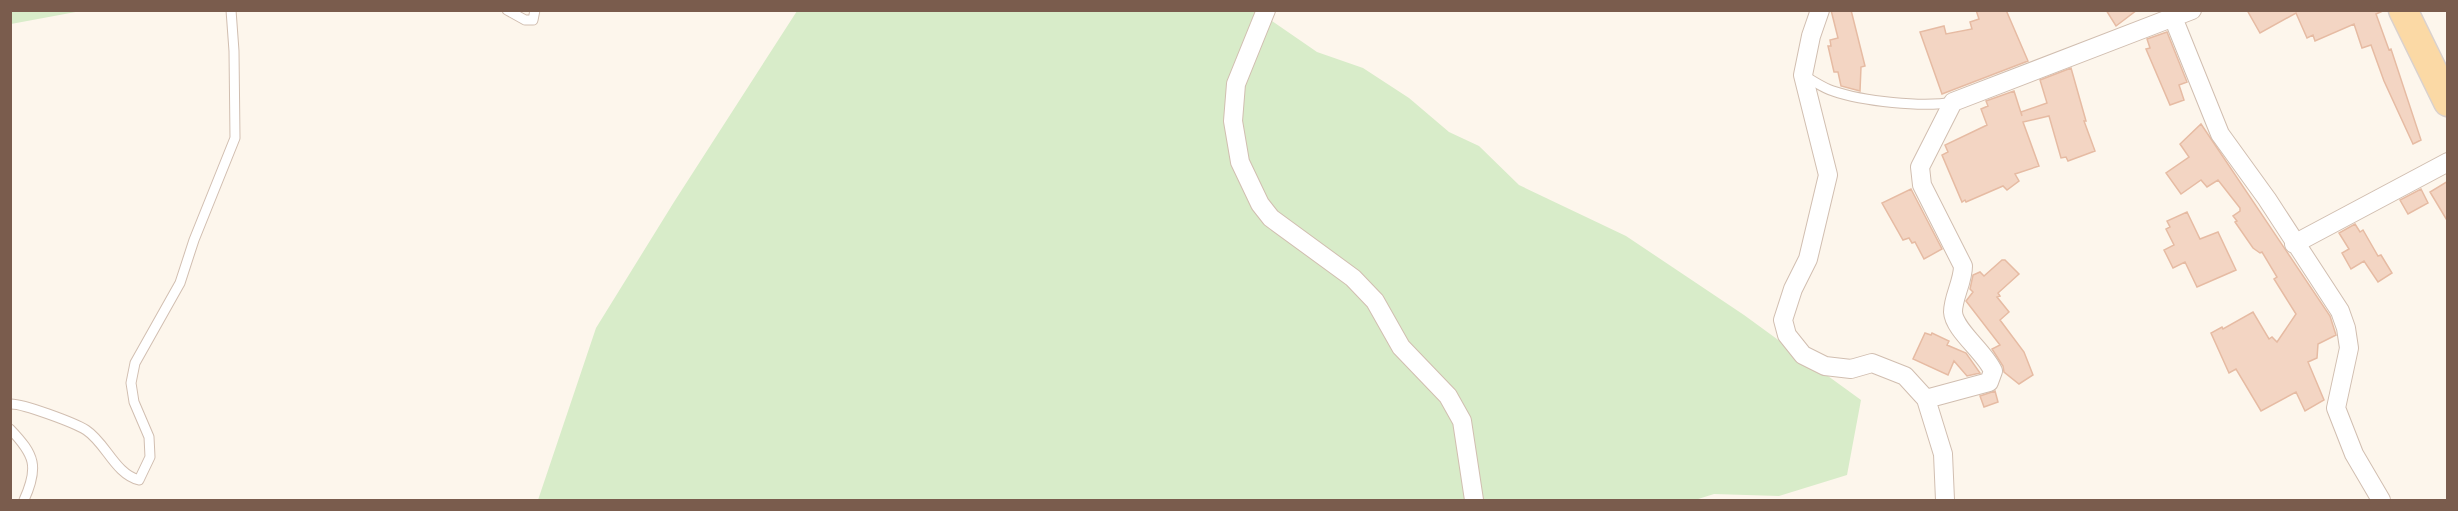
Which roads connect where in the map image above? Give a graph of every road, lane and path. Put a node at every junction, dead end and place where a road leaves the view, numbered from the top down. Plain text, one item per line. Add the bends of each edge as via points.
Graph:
1 (231, 10) edge
2 (507, 10) edge
3 (535, 10) edge
4 (1266, 10) edge
5 (1820, 10) edge
6 (2192, 10) edge
7 (2403, 10) edge
8 (2172, 14) edge
9 (1803, 75) junction
10 (1953, 102) junction
11 (2448, 102) edge
12 (2448, 162) edge
13 (2294, 244) junction
14 (1926, 399) junction
15 (10, 404) edge
16 (10, 429) edge
17 (24, 501) edge
18 (1474, 501) edge
19 (1945, 501) edge
20 (2380, 501) edge

1 - 15 lane via 236,138 180,284 135,363 131,383 134,402 149,437 150,457 139,480 128,477 86,430
2 - 3 lane via 533,21
4 - 18 street via 1236,84 1233,121 1240,162 1271,218 1353,278 1375,301 1401,347 1448,396 1462,421
5 - 9 street
6 - 8 street
7 - 11 main road
8 - 10 street
8 - 13 street via 2220,134
9 - 10 lane via 1834,91 1871,98 1932,106
9 - 14 street via 1828,174 1808,259 1783,320 1787,335 1803,355 1826,366 1851,369 1872,363 1905,376
10 - 14 street via 1920,167 1922,185 1963,266 1953,311 1956,322 1989,360 1993,371 1989,382
12 - 13 street
13 - 20 street via 2340,311 2346,328 2349,348 2336,408 2354,454
14 - 19 street via 1943,454
16 - 17 lane via 33,458 34,472

